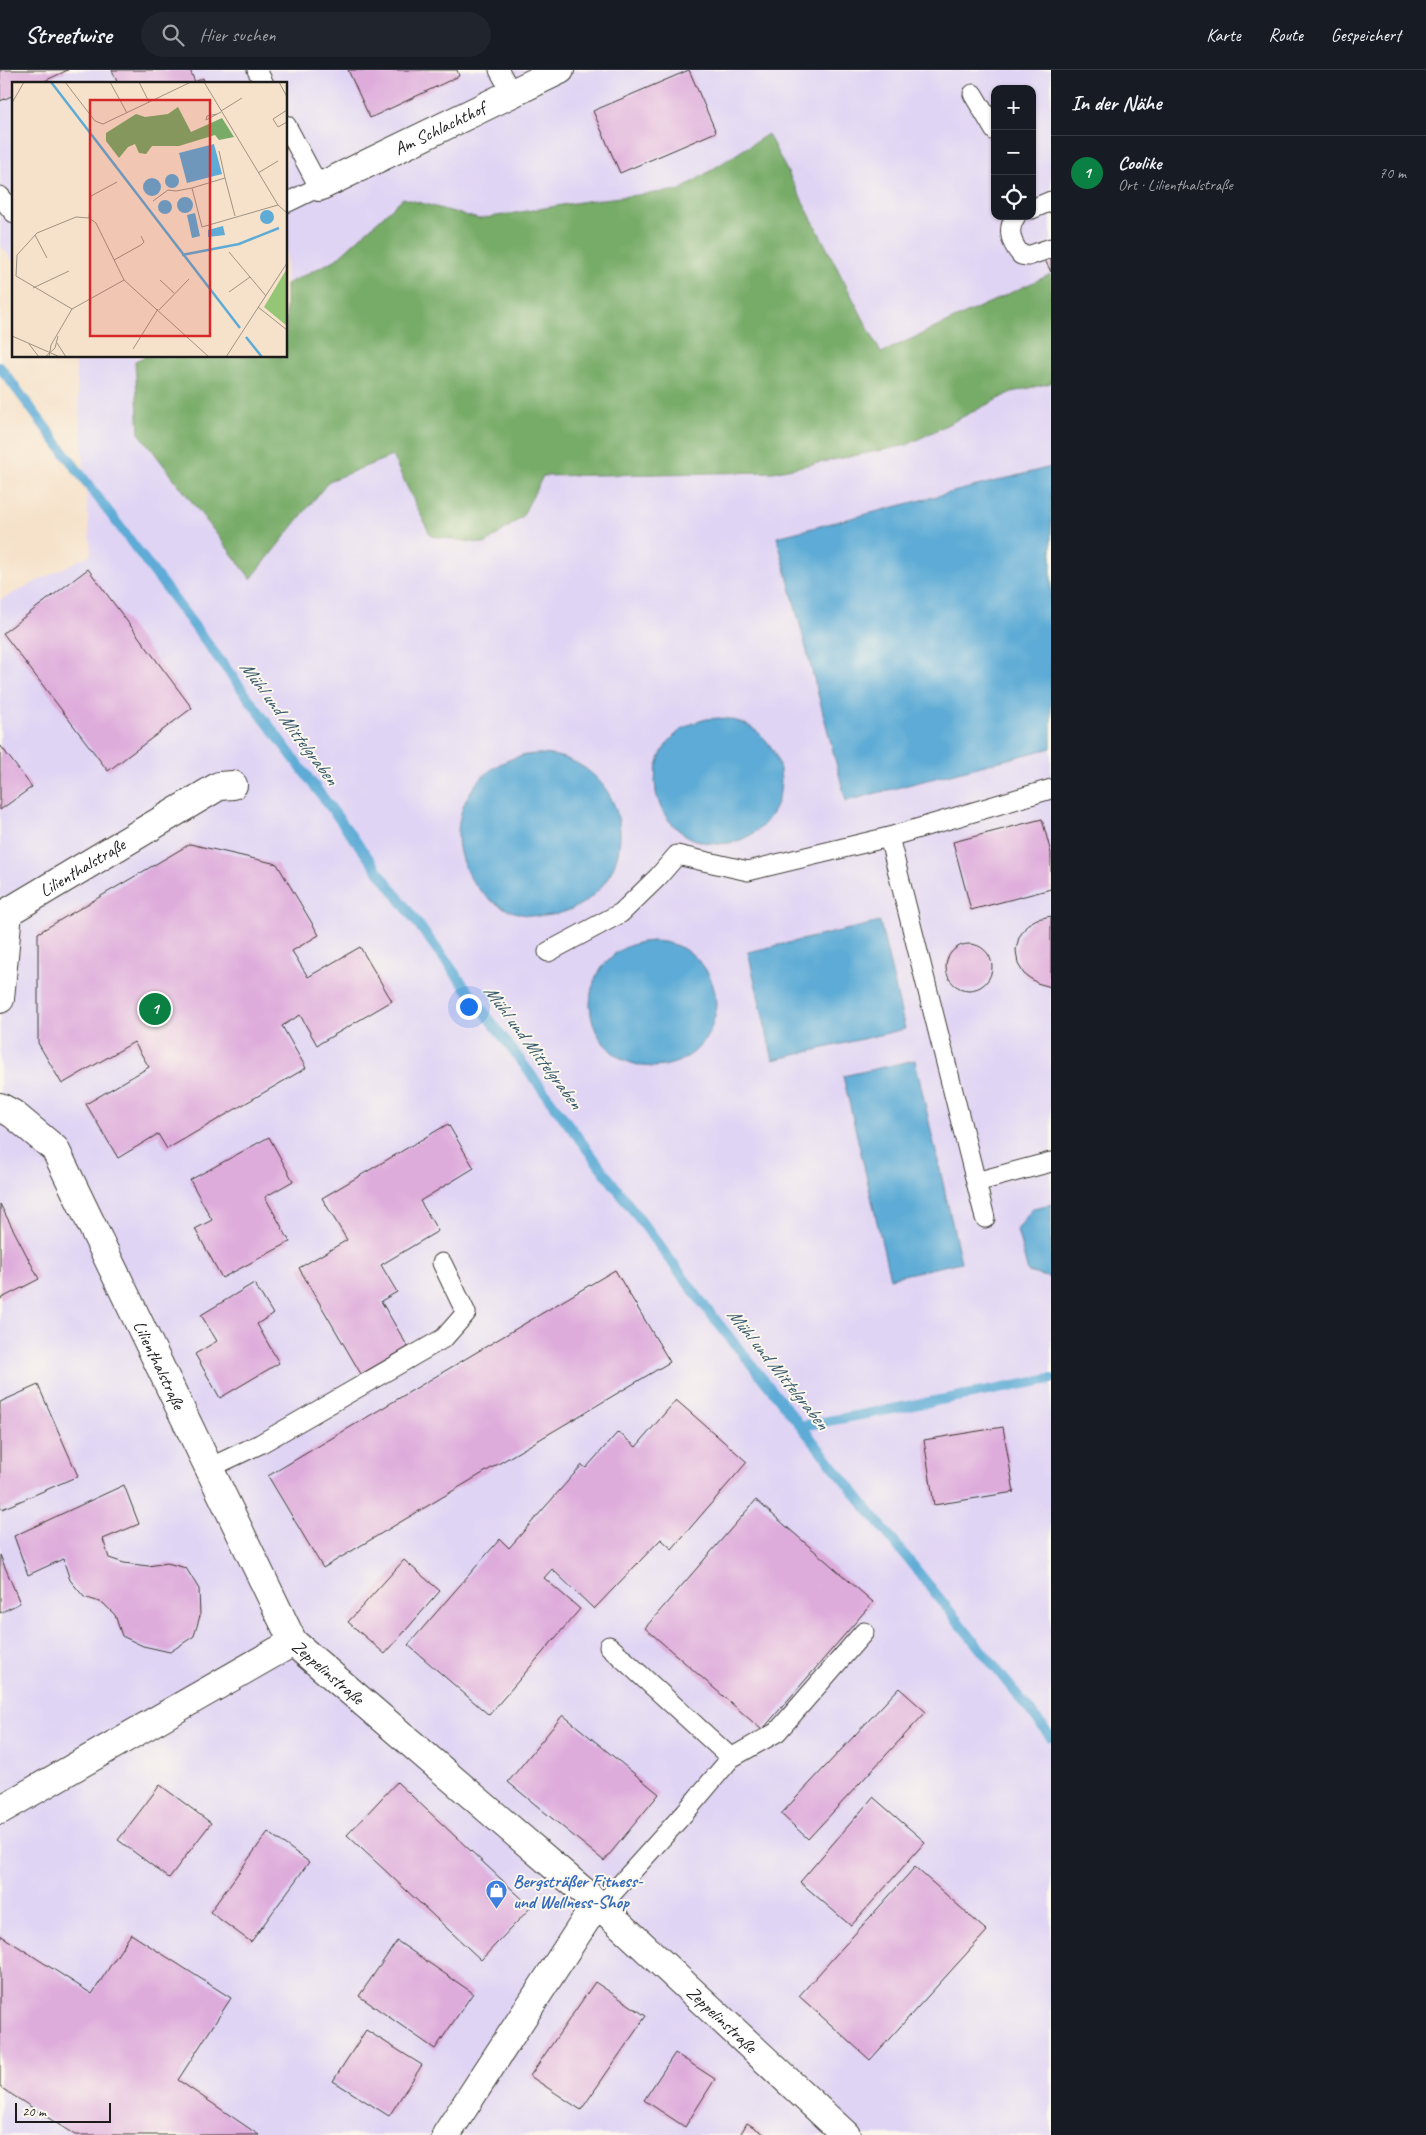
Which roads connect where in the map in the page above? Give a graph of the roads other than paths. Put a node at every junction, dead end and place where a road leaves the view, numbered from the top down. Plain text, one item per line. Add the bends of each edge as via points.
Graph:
1 (257, 70) edge
2 (560, 70) edge
3 (263, 82) edge
4 (506, 82) edge
5 (973, 94) dead end
6 (288, 129) edge
7 (994, 130) edge
8 (319, 187) junction
9 (0, 196) edge
10 (288, 201) edge
11 (12, 211) edge
12 (1014, 220) edge
13 (1051, 248) edge
14 (233, 785) dead end
15 (1051, 789) edge
16 (889, 837) junction
17 (548, 952) dead end
18 (0, 999) edge
19 (0, 1106) edge
20 (1051, 1162) edge
21 (976, 1182) junction
22 (985, 1218) dead end
23 (442, 1263) dead end
24 (209, 1468) junction
25 (864, 1632) dead end
26 (293, 1642) junction
27 (609, 1646) dead end
28 (731, 1758) junction
29 (0, 1810) edge
30 (598, 1905) junction
31 (446, 2135) edge
32 (846, 2135) edge

1 - 3 lane
2 - 4 street, Am Schlachthof
4 - 8 street, Am Schlachthof
5 - 7 lane
6 - 8 lane
8 - 10 lane
9 - 11 lane
12 - 13 lane via 1010,233 1021,255 1028,256
14 - 18 street, Lilienthalstraße via 219,786 8,912
15 - 16 lane
16 - 17 lane via 748,871 677,855 621,913
16 - 21 lane
19 - 24 street, Lilienthalstraße via 55,1149
20 - 21 lane
21 - 22 lane
23 - 24 lane via 466,1313 444,1338 260,1444
24 - 26 street, Lilienthalstraße
25 - 28 lane via 777,1732
26 - 29 street, Zeppelinstraße
26 - 30 street, Zeppelinstraße
27 - 28 lane
28 - 30 lane
30 - 31 street
30 - 32 street, Zeppelinstraße

